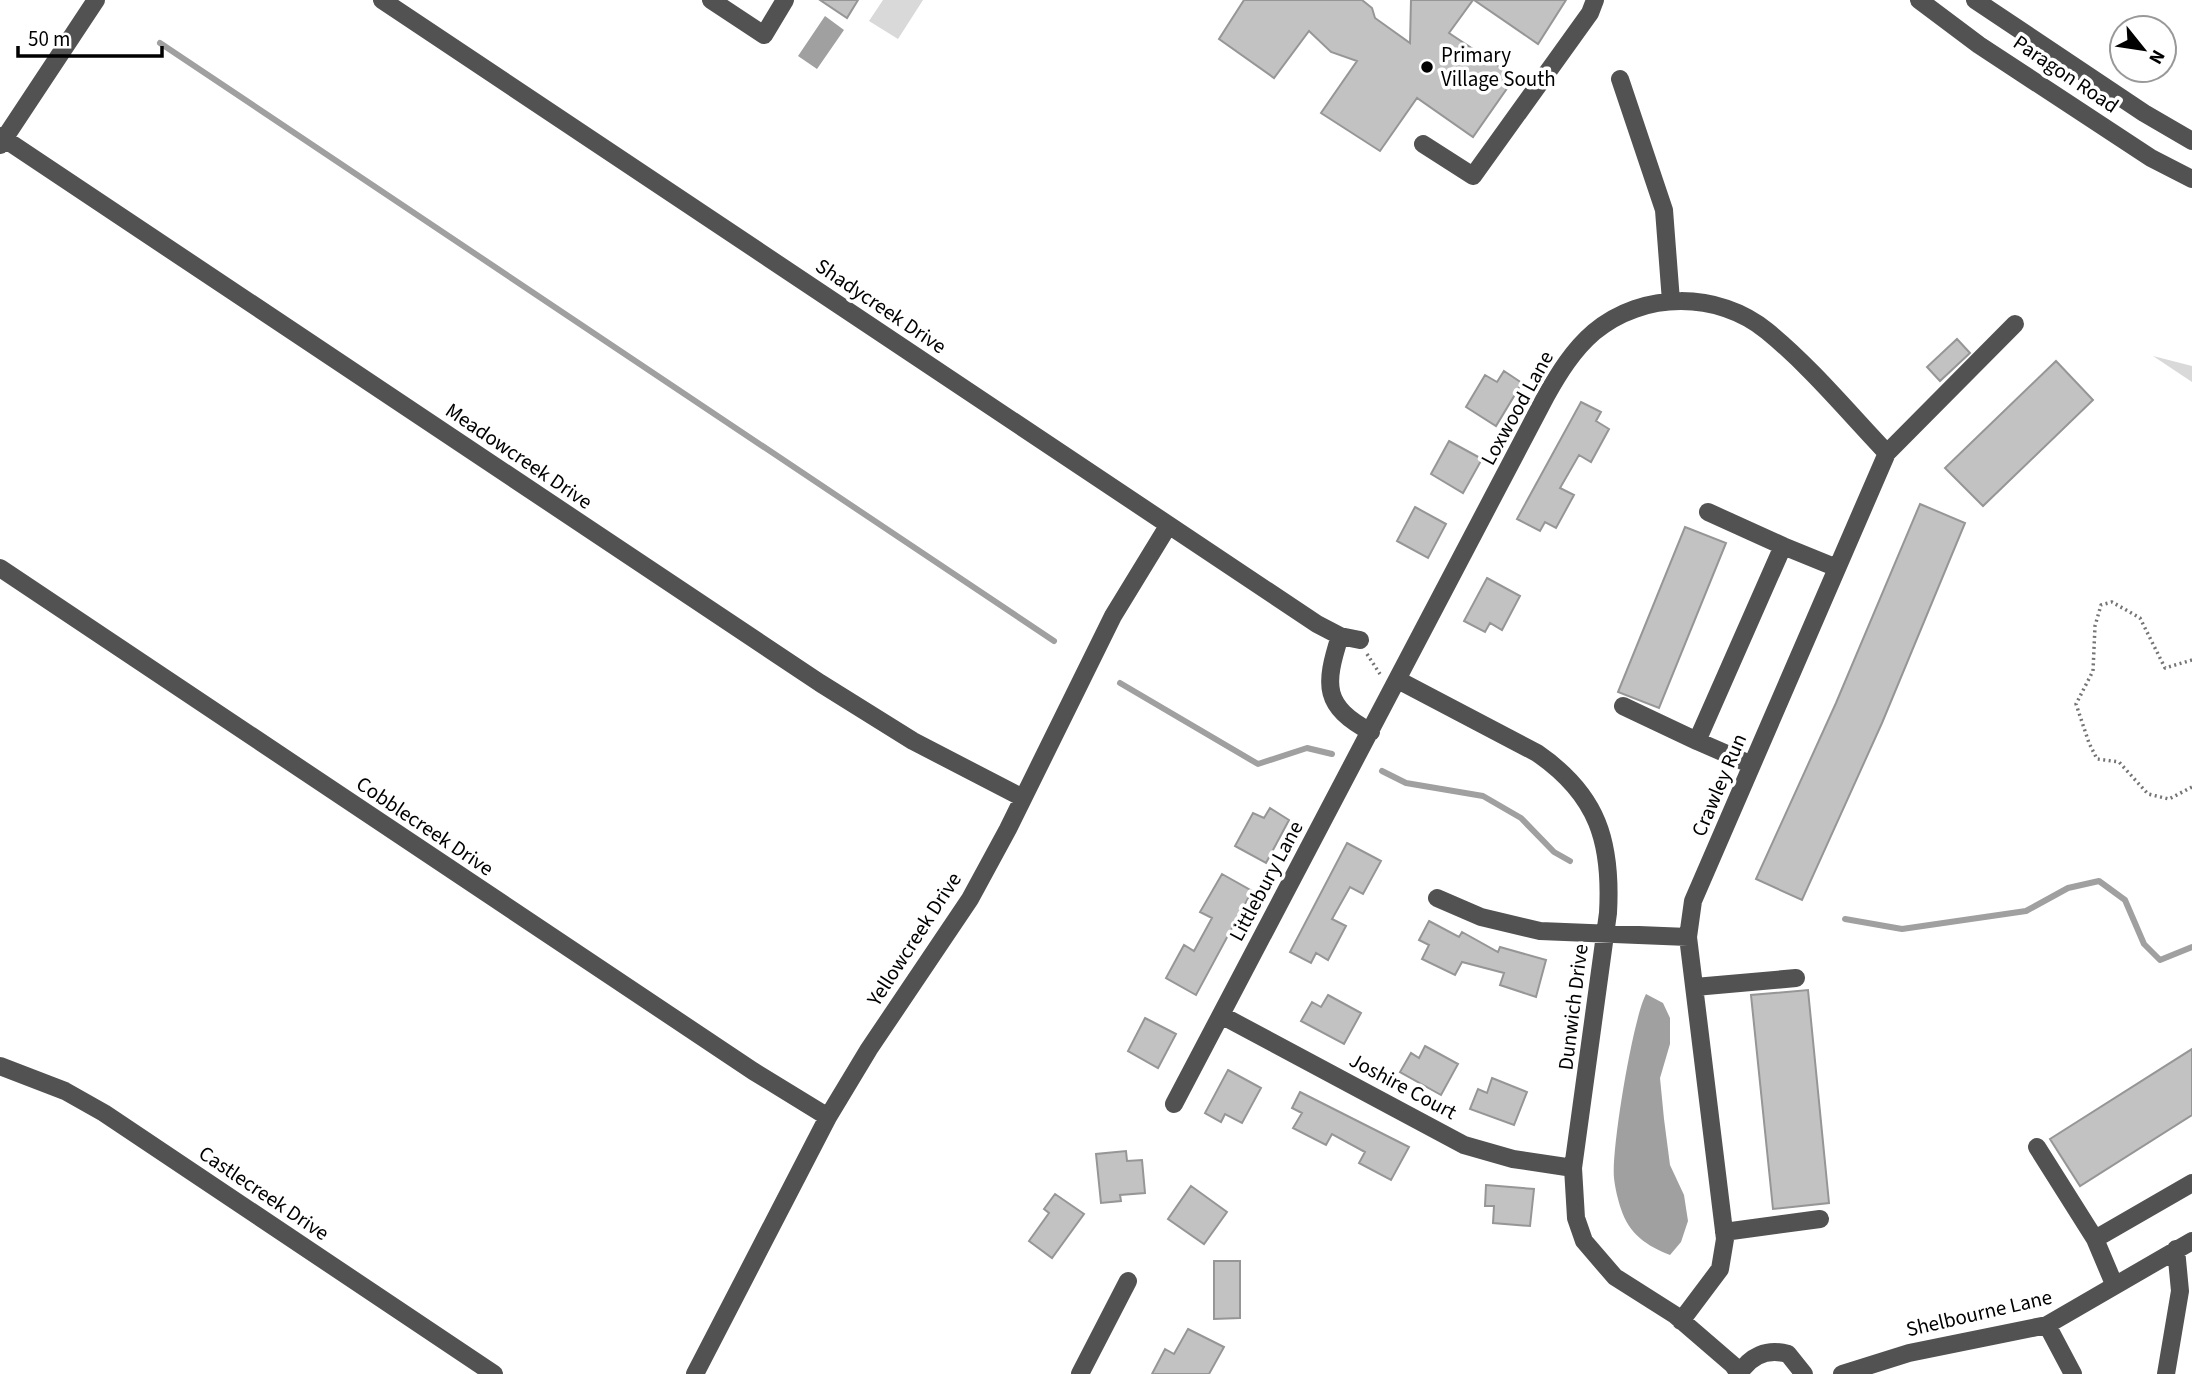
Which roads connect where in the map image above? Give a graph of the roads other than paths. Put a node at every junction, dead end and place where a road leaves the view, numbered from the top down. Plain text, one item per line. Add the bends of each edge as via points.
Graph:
1 (96, 0) edge
2 (382, 0) edge
3 (711, 0) edge
4 (785, 0) edge
5 (1595, 0) edge
6 (1919, 0) edge
7 (1975, 0) edge
8 (1620, 79) dead end
9 (1, 140) edge
10 (2192, 141) edge
11 (1423, 144) dead end
12 (2192, 179) edge
13 (1671, 301) junction
14 (2015, 324) dead end
15 (1887, 453) junction
16 (1708, 512) dead end
17 (1168, 526) junction
18 (1783, 546) junction
19 (0, 568) edge
20 (1837, 568) junction
21 (1340, 636) junction
22 (1360, 640) road end
23 (1398, 680) junction
24 (1623, 706) dead end
25 (1371, 732) junction
26 (1697, 741) junction
27 (1752, 765) junction
28 (1023, 798) junction
29 (1437, 898) dead end
30 (1606, 933) junction
31 (1688, 937) junction
32 (1796, 978) dead end
33 (1695, 987) junction
34 (1221, 1015) junction
35 (0, 1066) edge
36 (1174, 1104) dead end
37 (828, 1117) junction
38 (2037, 1147) dead end
39 (1573, 1168) junction
40 (2192, 1183) edge
41 (1820, 1219) dead end
42 (1724, 1231) junction
43 (2095, 1239) junction
44 (2192, 1241) edge
45 (2176, 1250) junction
46 (1128, 1281) dead end
47 (2114, 1284) junction
48 (1681, 1321) junction
49 (2047, 1325) junction
50 (494, 1374) edge
51 (695, 1374) edge
52 (1080, 1374) edge
53 (1739, 1374) edge
54 (1804, 1374) edge
55 (1842, 1374) edge
56 (2073, 1374) edge
57 (2166, 1374) edge

1 - 9 street
2 - 17 street, Shadycreek Drive
3 - 4 street via 764,35
5 - 11 street via 1473,176
6 - 12 street, Paragon Road via 2140,151
7 - 10 street, Paragon Road
8 - 13 street via 1664,211
9 - 28 street, Meadowcreek Drive via 820,683 913,741
13 - 15 street, Loxwood Lane via 1724,308 1766,330
13 - 23 street, Loxwood Lane via 1615,318 1595,331 1561,370
14 - 15 street, Crawley Run
15 - 20 street, Crawley Run
16 - 18 street
17 - 21 street, Shadycreek Drive
17 - 28 street, Yellowcreek Drive via 1113,615
18 - 20 street
18 - 26 street
19 - 37 street, Cobblecreek Drive
20 - 27 street, Crawley Run
21 - 22 street, Shadycreek Drive
21 - 25 street via 1332,658 1332,699 1348,719
23 - 25 street, Littlebury Lane
23 - 30 street, Dunwich Drive via 1537,753 1573,783 1600,828 1607,853
24 - 26 street
25 - 34 street, Littlebury Lane
26 - 27 street
27 - 31 street, Crawley Run via 1693,901
28 - 37 street, Yellowcreek Drive via 970,899
29 - 30 street via 1511,926 1574,935
30 - 31 street
30 - 39 street, Dunwich Drive
31 - 33 street, Crawley Run
32 - 33 street
33 - 42 street, Crawley Run
34 - 36 street, Littlebury Lane
34 - 39 street, Joshire Court via 1464,1145 1488,1154
35 - 50 street, Castlecreek Drive via 65,1091 104,1113
37 - 51 street, Yellowcreek Drive
38 - 43 street
39 - 48 street, Dunwich Drive via 1576,1218 1584,1241 1615,1277
40 - 43 street
41 - 42 street
42 - 48 street, Crawley Run via 1720,1269
43 - 47 street
44 - 45 street, Shelbourne Lane
45 - 47 street, Shelbourne Lane
45 - 57 street via 2180,1291
46 - 52 street
47 - 49 street, Shelbourne Lane
48 - 53 street, Dunwich Drive
49 - 55 street, Shelbourne Lane via 1909,1353
49 - 56 street
53 - 54 street via 1745,1364 1768,1352 1788,1354

